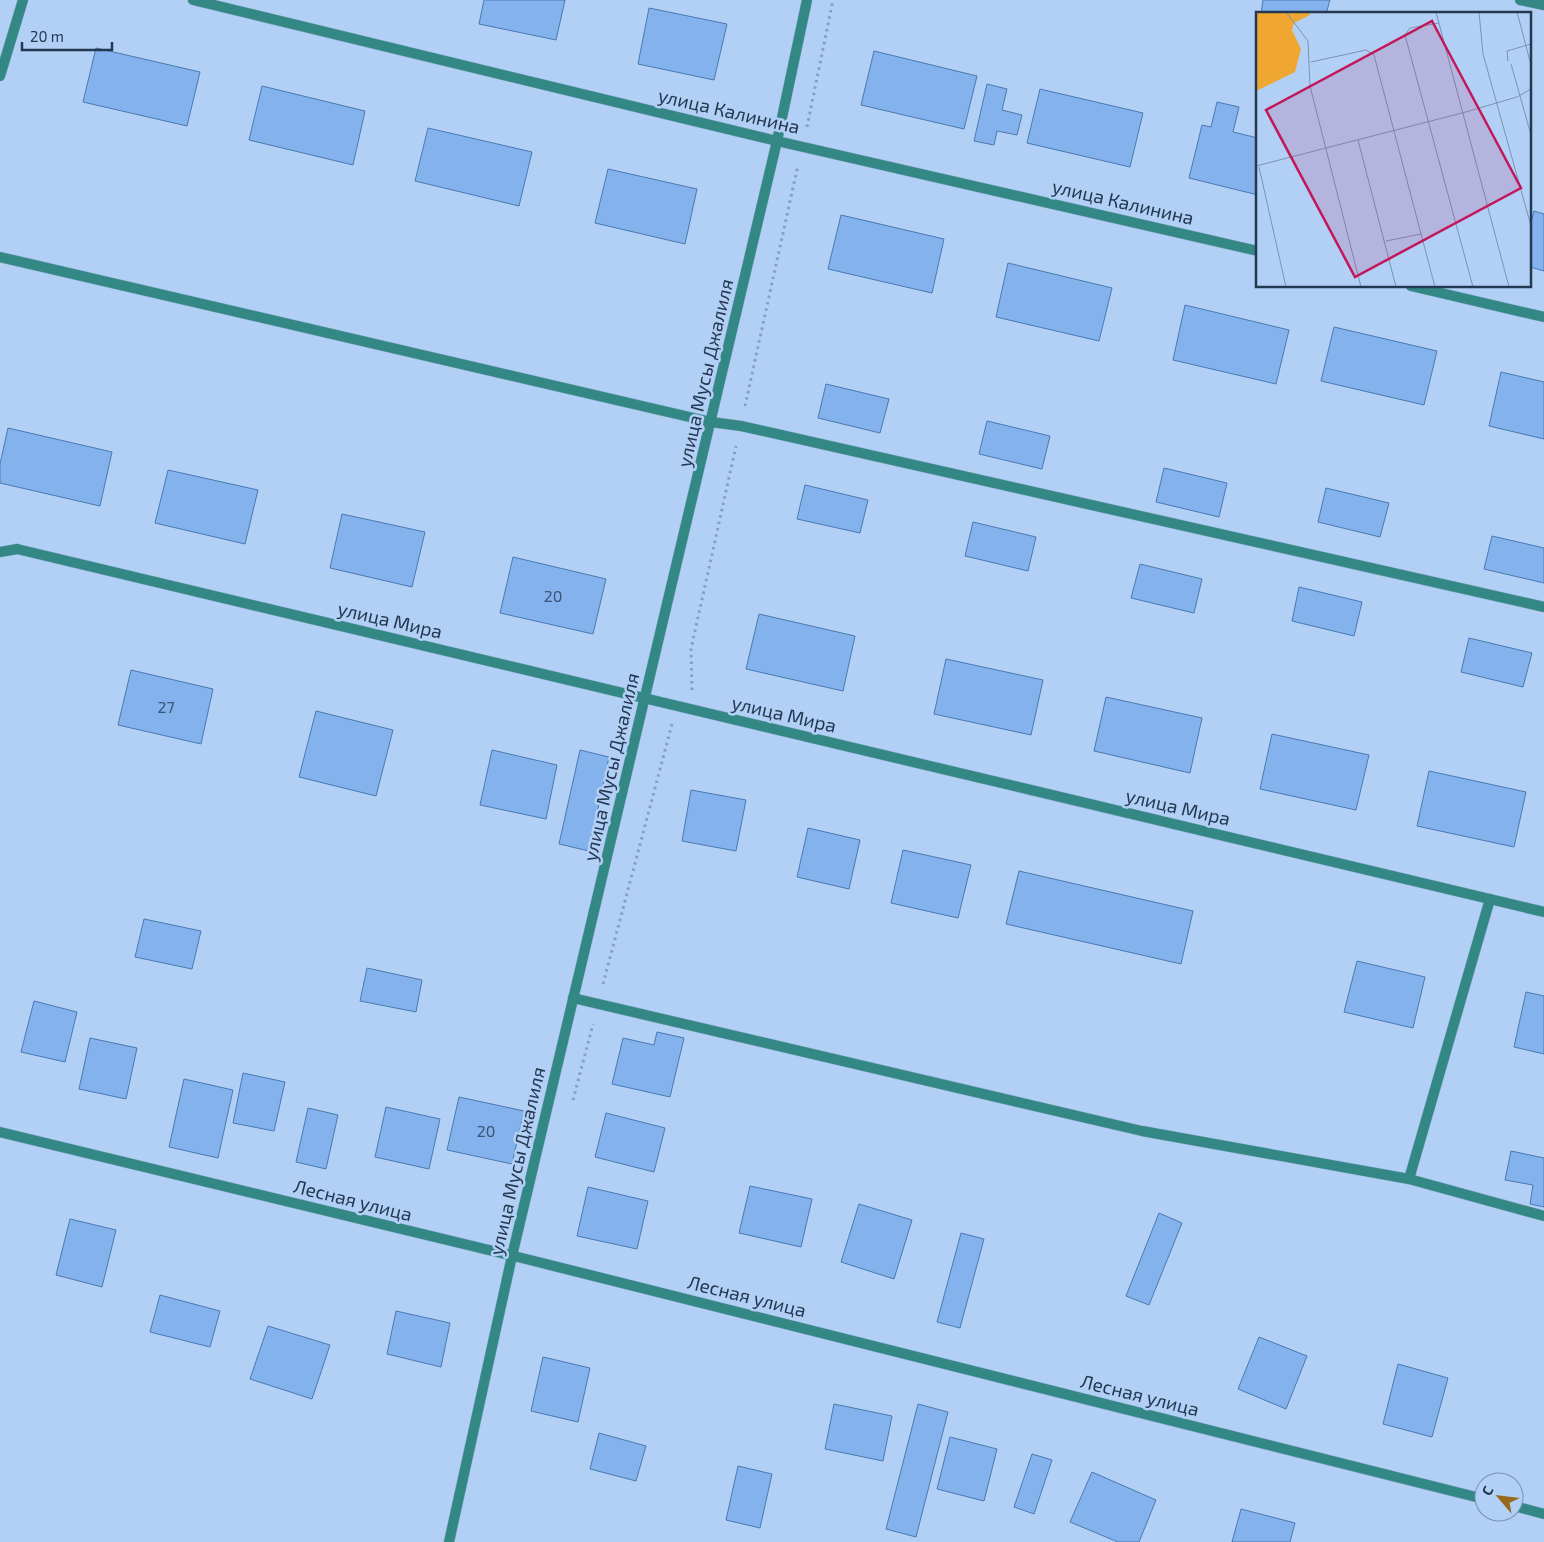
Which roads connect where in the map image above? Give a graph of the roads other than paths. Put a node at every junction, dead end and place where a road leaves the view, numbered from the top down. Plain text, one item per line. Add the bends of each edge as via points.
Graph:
1 (24, 0) edge
2 (194, 0) edge
3 (807, 0) edge
4 (1520, 0) edge
5 (1544, 5) edge
6 (0, 76) edge
7 (777, 141) junction
8 (1256, 251) edge
9 (0, 257) edge
10 (1420, 288) edge
11 (1544, 317) edge
12 (711, 422) junction
13 (0, 552) edge
14 (1544, 607) edge
15 (645, 699) junction
16 (1490, 899) junction
17 (1544, 912) edge
18 (573, 998) junction
19 (0, 1132) edge
20 (1409, 1179) junction
21 (1544, 1216) edge
22 (512, 1256) junction
23 (1474, 1496) edge
24 (1524, 1509) edge
25 (1544, 1514) edge
26 (449, 1542) edge

1 - 6 street
2 - 7 street, улица Калинина
3 - 7 street, улица Мусы Джалиля
4 - 5 street
7 - 8 street, улица Калинина
7 - 12 street, улица Мусы Джалиля
9 - 12 street
10 - 11 street
12 - 14 street via 741,426
12 - 15 street, улица Мусы Джалиля
13 - 15 street, улица Мира via 17,549
15 - 16 street, улица Мира
15 - 18 street, улица Мусы Джалиля
16 - 17 street, улица Мира
16 - 20 street
18 - 20 street via 1142,1131
18 - 22 street, улица Мусы Джалиля
19 - 22 street, Лесная улица
20 - 21 street
22 - 23 street, Лесная улица
22 - 26 street, улица Мусы Джалиля
24 - 25 street

